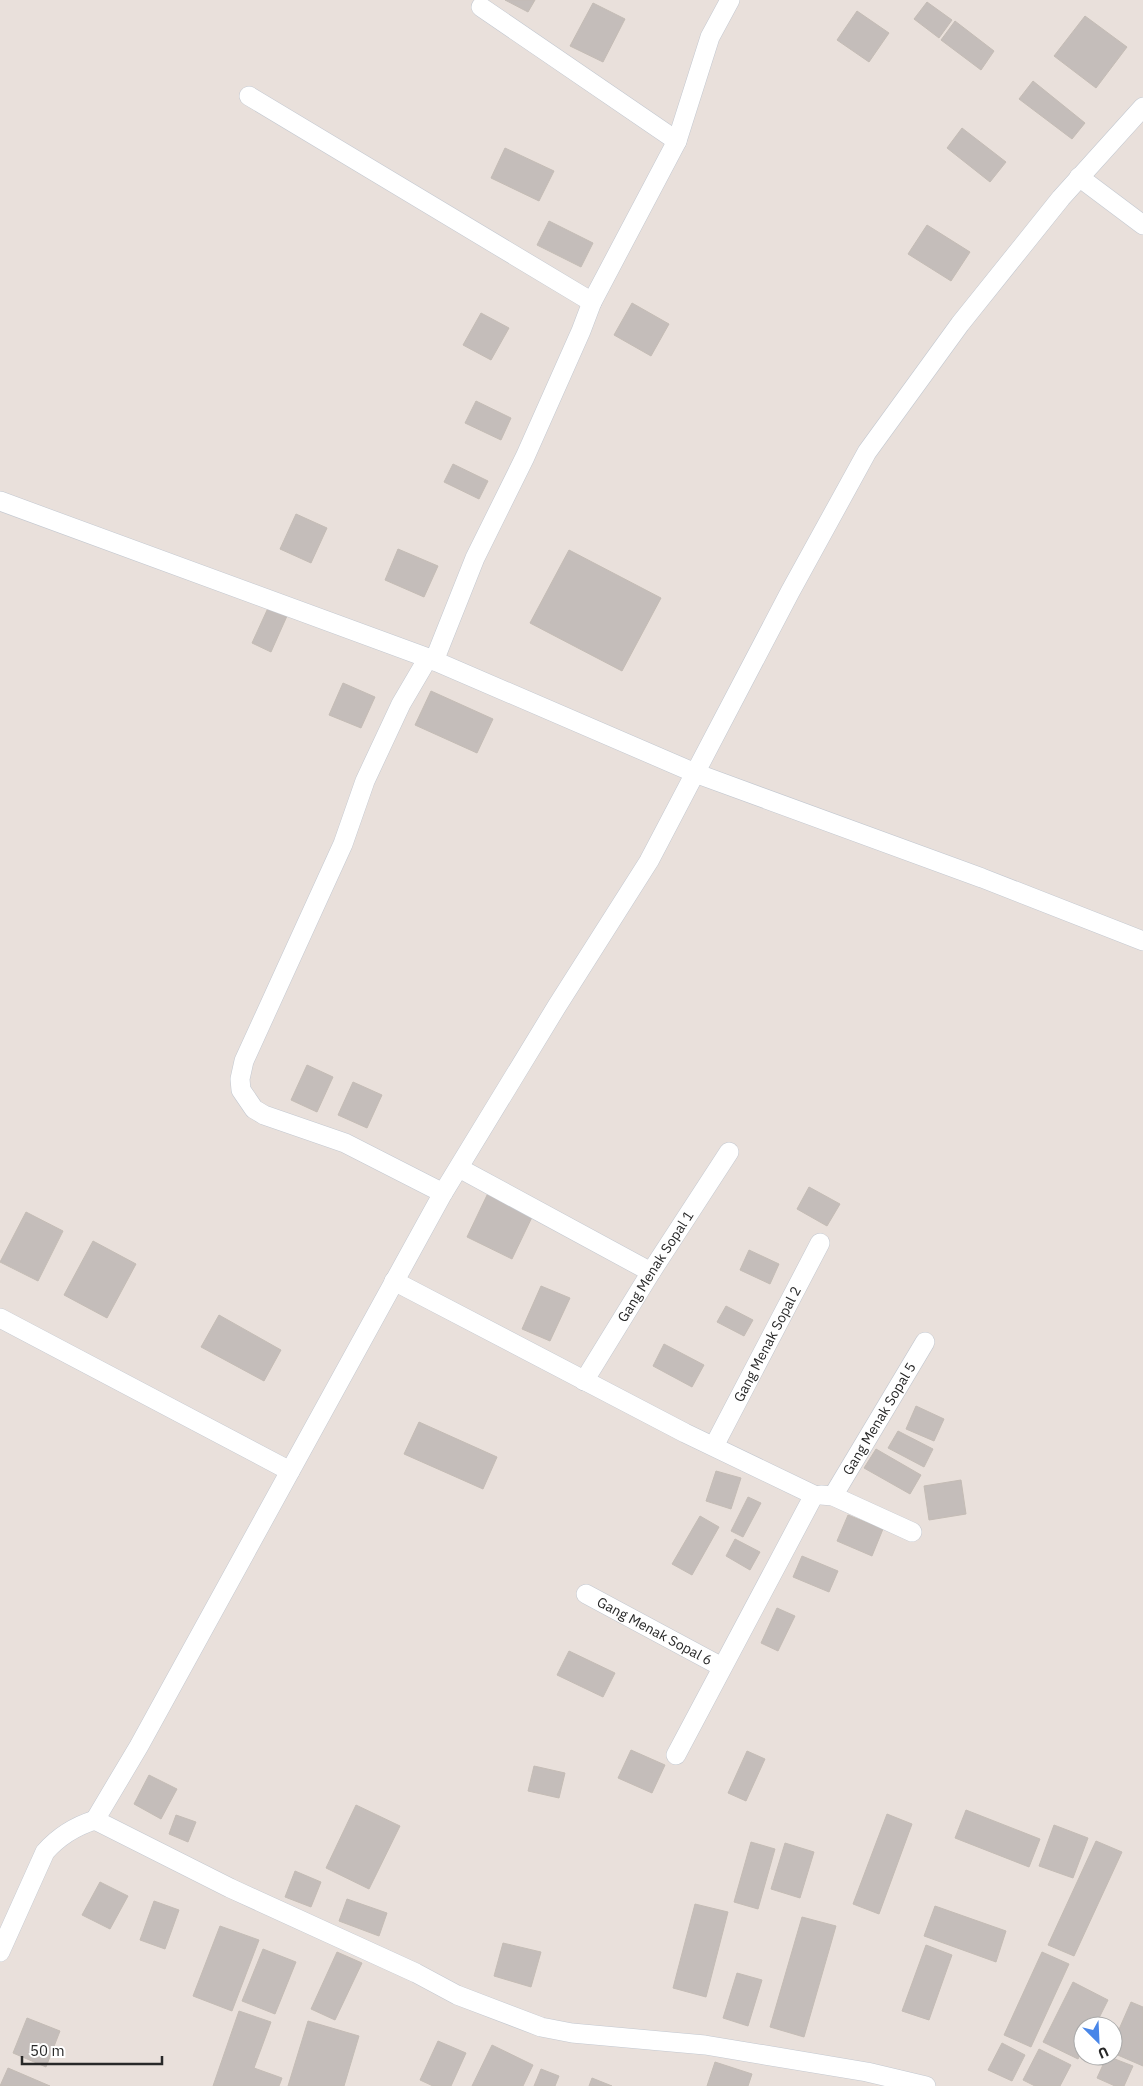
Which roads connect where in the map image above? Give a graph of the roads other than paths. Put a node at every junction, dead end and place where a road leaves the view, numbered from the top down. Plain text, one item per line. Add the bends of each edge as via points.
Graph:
1 (730, 0) edge
2 (481, 7) dead end
3 (249, 96) dead end
4 (1143, 107) edge
5 (677, 141) junction
6 (1079, 177) junction
7 (1143, 225) edge
8 (592, 302) junction
9 (0, 501) edge
10 (436, 650) junction
11 (695, 773) junction
12 (1143, 941) edge
13 (729, 1152) dead end
14 (459, 1168) junction
15 (444, 1193) junction
16 (820, 1243) dead end
17 (651, 1272) junction
18 (394, 1281) junction
19 (0, 1318) edge
20 (925, 1342) dead end
21 (584, 1382) junction
22 (714, 1446) junction
23 (290, 1471) junction
24 (814, 1495) junction
25 (833, 1496) junction
26 (912, 1532) dead end
27 (586, 1594) dead end
28 (722, 1667) junction
29 (676, 1755) dead end
30 (95, 1820) junction
31 (6, 1918) edge
32 (0, 1952) edge
33 (926, 2086) edge

1 - 5 street via 710,37
2 - 5 street
3 - 8 street
4 - 6 street
5 - 8 street
6 - 7 street
6 - 11 street via 960,324 867,452
8 - 10 street
9 - 10 street
10 - 11 street
10 - 15 street via 401,704 365,782 343,844 244,1061 240,1079 246,1100 264,1115 345,1143
11 - 12 street
11 - 14 street via 649,862
13 - 17 street, Gang Menak Sopal 1
14 - 15 street
14 - 17 street
15 - 18 street
16 - 22 street, Gang Menak Sopal 2
17 - 21 street, Gang Menak Sopal 1
18 - 21 street
18 - 23 street
19 - 23 street
20 - 25 street, Gang Menak Sopal 5
21 - 22 street
22 - 24 street
23 - 30 street
24 - 25 street
24 - 28 street
25 - 26 street
27 - 28 street, Gang Menak Sopal 6
28 - 29 street
30 - 31 street via 73,1829 45,1852
30 - 33 street via 230,1888 457,1994 541,2027 572,2033 715,2046 867,2072
31 - 32 street

